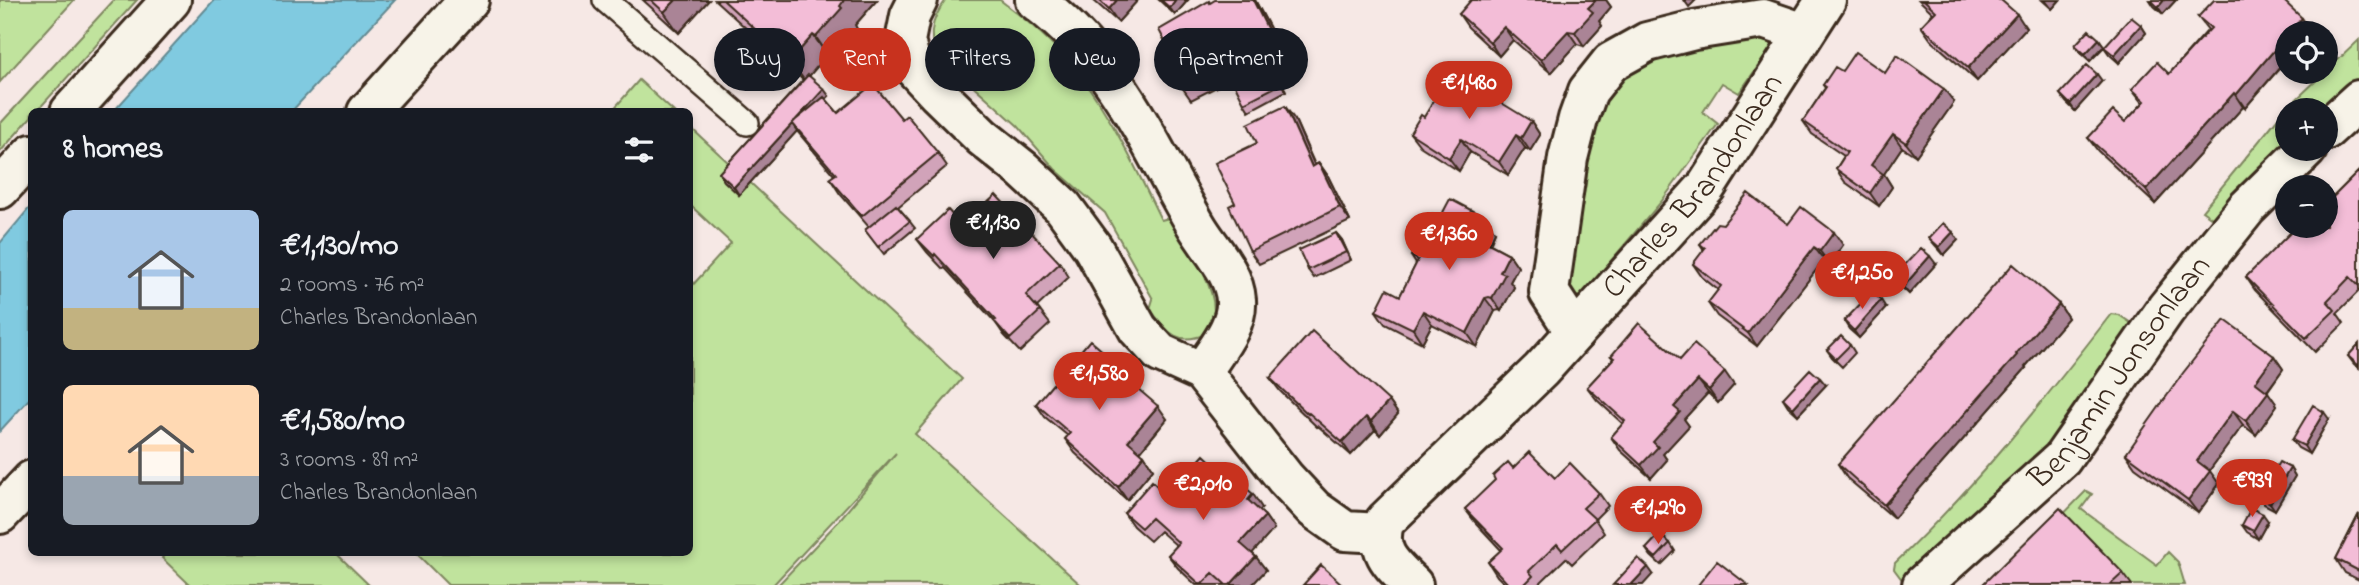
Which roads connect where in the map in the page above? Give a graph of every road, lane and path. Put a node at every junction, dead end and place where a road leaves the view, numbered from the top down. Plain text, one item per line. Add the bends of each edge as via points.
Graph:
1 (171, 0) edge
2 (469, 0) edge
3 (606, 0) edge
4 (918, 0) edge
5 (1035, 0) edge
6 (1826, 0) edge
7 (1804, 33) junction
8 (2359, 100) edge
9 (74, 108) edge
10 (371, 108) edge
11 (2338, 119) edge
12 (747, 123) dead end
13 (28, 158) edge
14 (2295, 161) edge
15 (0, 189) edge
16 (1575, 332) junction
17 (1202, 372) junction
18 (28, 484) edge
19 (0, 514) edge
20 (1381, 533) junction
21 (1413, 585) edge
22 (1922, 585) edge

1 - 9 street
2 - 10 street
3 - 12 lane
4 - 17 street via 905,41 912,66 982,137 1063,207 1093,248 1138,329 1160,353
5 - 17 street via 1094,55 1119,88 1231,278 1236,302 1229,330
6 - 7 street, Charles Brandonlaan
7 - 16 street, Charles Brandonlaan via 1706,187
7 - 16 street, Charles Brandonlaan via 1763,19 1647,42 1611,62 1588,91 1568,158 1549,292
8 - 11 street
13 - 15 street
14 - 22 street, Benjamin Jonsonlaan via 2247,208 2166,309 2062,459
16 - 20 street, Charles Brandonlaan via 1391,514
17 - 20 street via 1284,478 1314,509 1345,531
18 - 19 street
20 - 21 street via 1385,555

